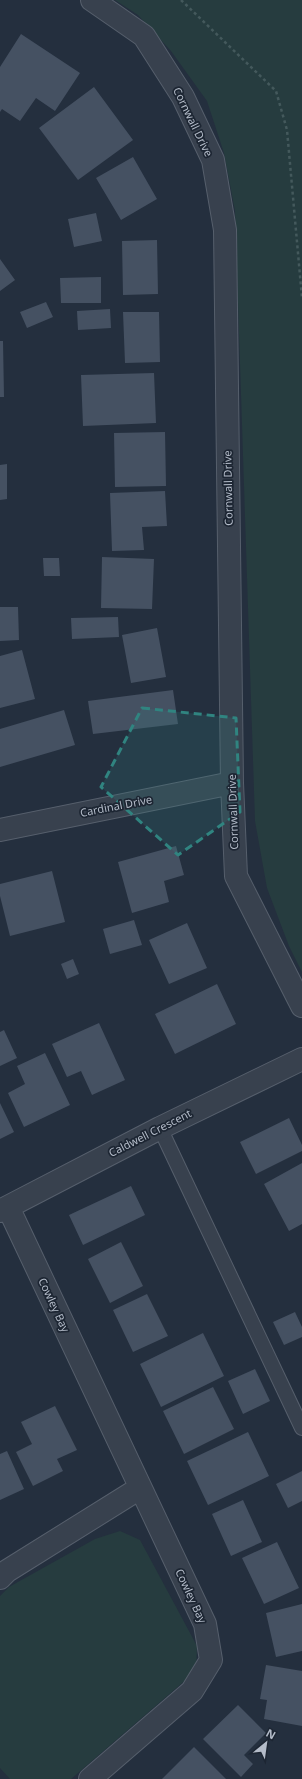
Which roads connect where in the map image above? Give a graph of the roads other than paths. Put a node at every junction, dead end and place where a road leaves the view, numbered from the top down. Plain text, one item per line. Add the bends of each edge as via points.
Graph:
1 (92, 0) edge
2 (232, 783) junction
3 (0, 830) edge
4 (302, 1006) edge
5 (302, 1058) edge
6 (160, 1128) junction
7 (4, 1209) edge
8 (302, 1428) edge
9 (140, 1488) junction
10 (0, 1578) edge
11 (90, 1779) edge

1 - 2 street, Cornwall Drive via 144,36 183,97 212,160 225,230
2 - 3 street, Cardinal Drive
2 - 4 street, Cornwall Drive via 236,876
5 - 6 street, Caldwell Crescent
6 - 7 street, Caldwell Crescent
6 - 8 lane
7 - 9 street, Cowley Bay
9 - 10 street via 7,1571
9 - 11 street, Cowley Bay via 205,1624 211,1660 192,1692

